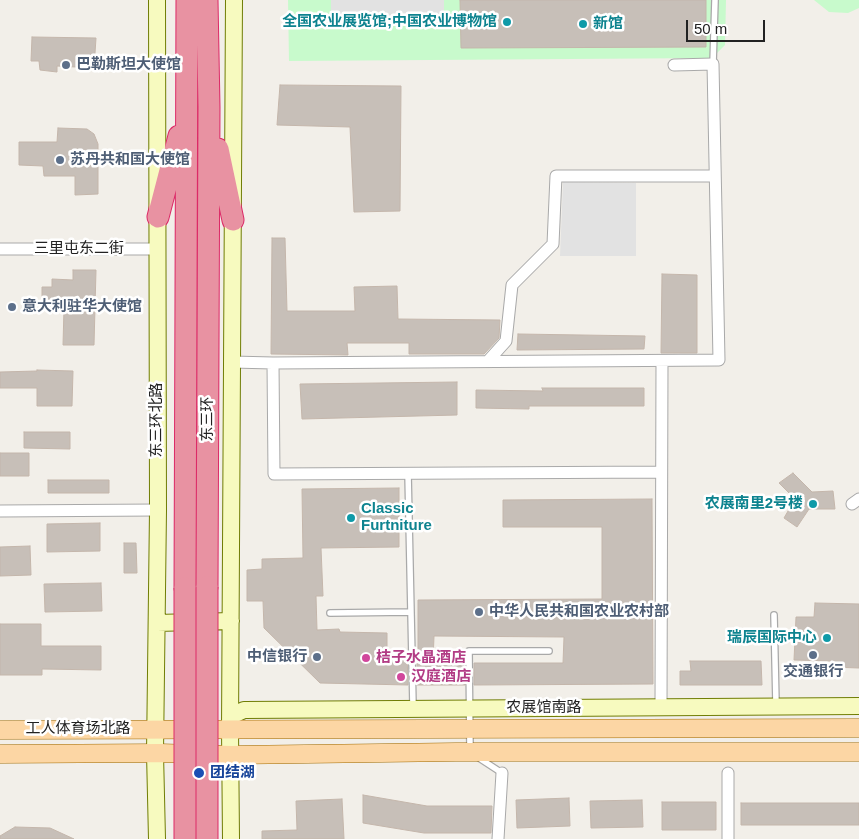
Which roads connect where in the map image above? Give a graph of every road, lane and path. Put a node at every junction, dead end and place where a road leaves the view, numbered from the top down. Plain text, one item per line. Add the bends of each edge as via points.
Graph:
1 (157, 0) edge
2 (187, 0) edge
3 (207, 0) edge
4 (234, 0) edge
5 (715, 0) edge
6 (713, 64) junction
7 (674, 65) dead end
8 (210, 106) junction
9 (187, 107) junction
10 (714, 176) junction
11 (158, 217) junction
12 (233, 220) junction
13 (0, 249) edge
14 (157, 249) junction
15 (488, 361) junction
16 (662, 361) junction
17 (232, 362) junction
18 (273, 362) junction
19 (661, 472) junction
20 (408, 473) junction
21 (158, 510) junction
22 (0, 511) edge
23 (411, 612) junction
24 (330, 613) dead end
25 (774, 615) dead end
26 (231, 621) junction
27 (156, 623) junction
28 (549, 651) dead end
29 (776, 706) junction
30 (859, 706) edge
31 (661, 707) junction
32 (413, 708) junction
33 (469, 708) junction
34 (230, 722) junction
35 (470, 728) junction
36 (859, 728) edge
37 (156, 729) junction
38 (0, 730) edge
39 (470, 752) junction
40 (859, 752) edge
41 (155, 753) junction
42 (0, 754) edge
43 (230, 755) junction
44 (502, 773) joint
45 (728, 773) dead end
46 (156, 839) edge
47 (185, 839) edge
48 (207, 839) edge
49 (231, 839) edge
50 (498, 839) edge
51 (728, 839) edge

1 - 11 street, 东三环北路
2 - 9 highway, 东三环
3 - 8 highway, 东三环
4 - 12 street
5 - 6 lane
6 - 7 street
6 - 10 street
8 - 12 highway
8 - 48 highway, 东三环, bridge
9 - 11 highway
9 - 47 highway, 东三环, bridge
10 - 15 street via 556,176 553,244 512,285 506,341
10 - 16 street via 719,360
11 - 14 street, 东三环北路
12 - 17 street
13 - 14 street, 三里屯东二街
14 - 21 street, 东三环北路
15 - 16 street
15 - 18 street
16 - 19 street
17 - 18 street
17 - 26 street
18 - 20 street via 274,474
19 - 20 street
19 - 31 street
20 - 23 lane
21 - 22 street
21 - 27 street, 东三环北路
23 - 24 lane
23 - 32 lane
25 - 29 lane
26 - 27 street
26 - 34 street
27 - 37 street, 东三环北路
28 - 33 lane via 468,651
29 - 30 street, 农展馆南路
29 - 31 street, 农展馆南路
31 - 33 street, 农展馆南路
32 - 33 street, 农展馆南路
32 - 34 street, 农展馆南路 via 244,710
33 - 35 lane
34 - 35 main road, 农展馆南路
34 - 37 main road, 工人体育场北路
34 - 43 street
35 - 36 main road, 农展馆南路
35 - 39 lane
37 - 38 main road, 工人体育场北路
37 - 41 street, 东三环北路
39 - 40 main road
39 - 43 main road
39 - 44 lane
41 - 42 main road, 工人体育场北路
41 - 43 main road, 工人体育场北路
41 - 46 street, 东三环北路
43 - 49 street
44 - 50 street
45 - 51 street

